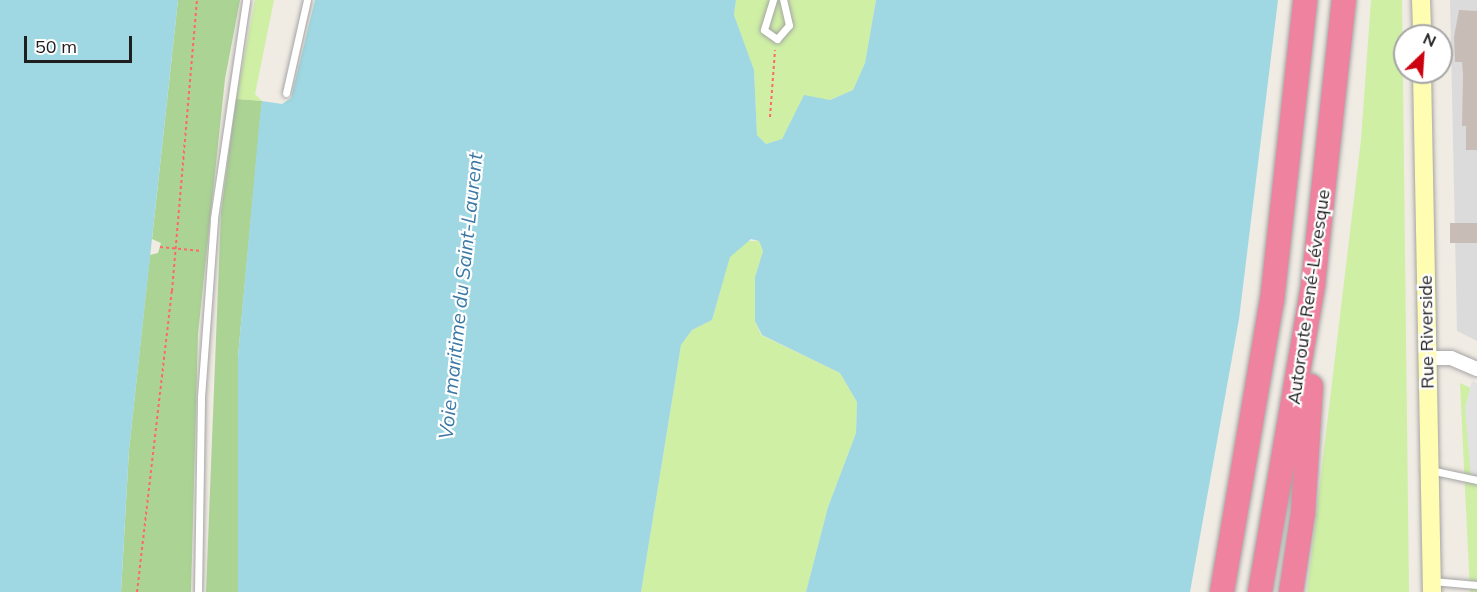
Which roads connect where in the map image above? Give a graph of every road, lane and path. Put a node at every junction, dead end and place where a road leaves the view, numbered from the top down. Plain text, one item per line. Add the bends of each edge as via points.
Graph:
1 (197, 0) edge
2 (246, 0) edge
3 (307, 0) edge
4 (773, 0) edge
5 (783, 0) edge
6 (1305, 0) edge
7 (1344, 0) edge
8 (1421, 0) edge
9 (1422, 24) edge
10 (777, 39) junction
11 (1422, 84) edge
12 (286, 93) dead end
13 (770, 117) dead end
14 (1322, 219) junction
15 (160, 247) dead end
16 (174, 247) junction
17 (211, 252) junction
18 (1428, 358) junction
19 (1477, 369) edge
20 (1429, 470) junction
21 (1477, 480) edge
22 (1477, 585) edge
23 (1432, 586) edge
24 (137, 592) edge
25 (198, 592) edge
26 (1222, 592) edge
27 (1260, 592) edge
28 (1291, 592) edge

1 - 16 path
2 - 17 lane
3 - 12 lane
4 - 10 lane via 764,30
5 - 10 lane via 789,25
6 - 26 highway, Autoroute René-Lévesque via 1272,301
7 - 14 highway, Autoroute René-Lévesque
8 - 9 street
10 - 13 path
11 - 18 street, Rue Riverside
14 - 27 highway, Autoroute René-Lévesque
14 - 28 highway via 1303,513
15 - 16 path
16 - 17 path
16 - 24 path
17 - 25 lane
18 - 19 street via 1451,358
18 - 20 street, Rue Riverside
20 - 21 lane
20 - 23 street, Rue Riverside
22 - 23 lane

